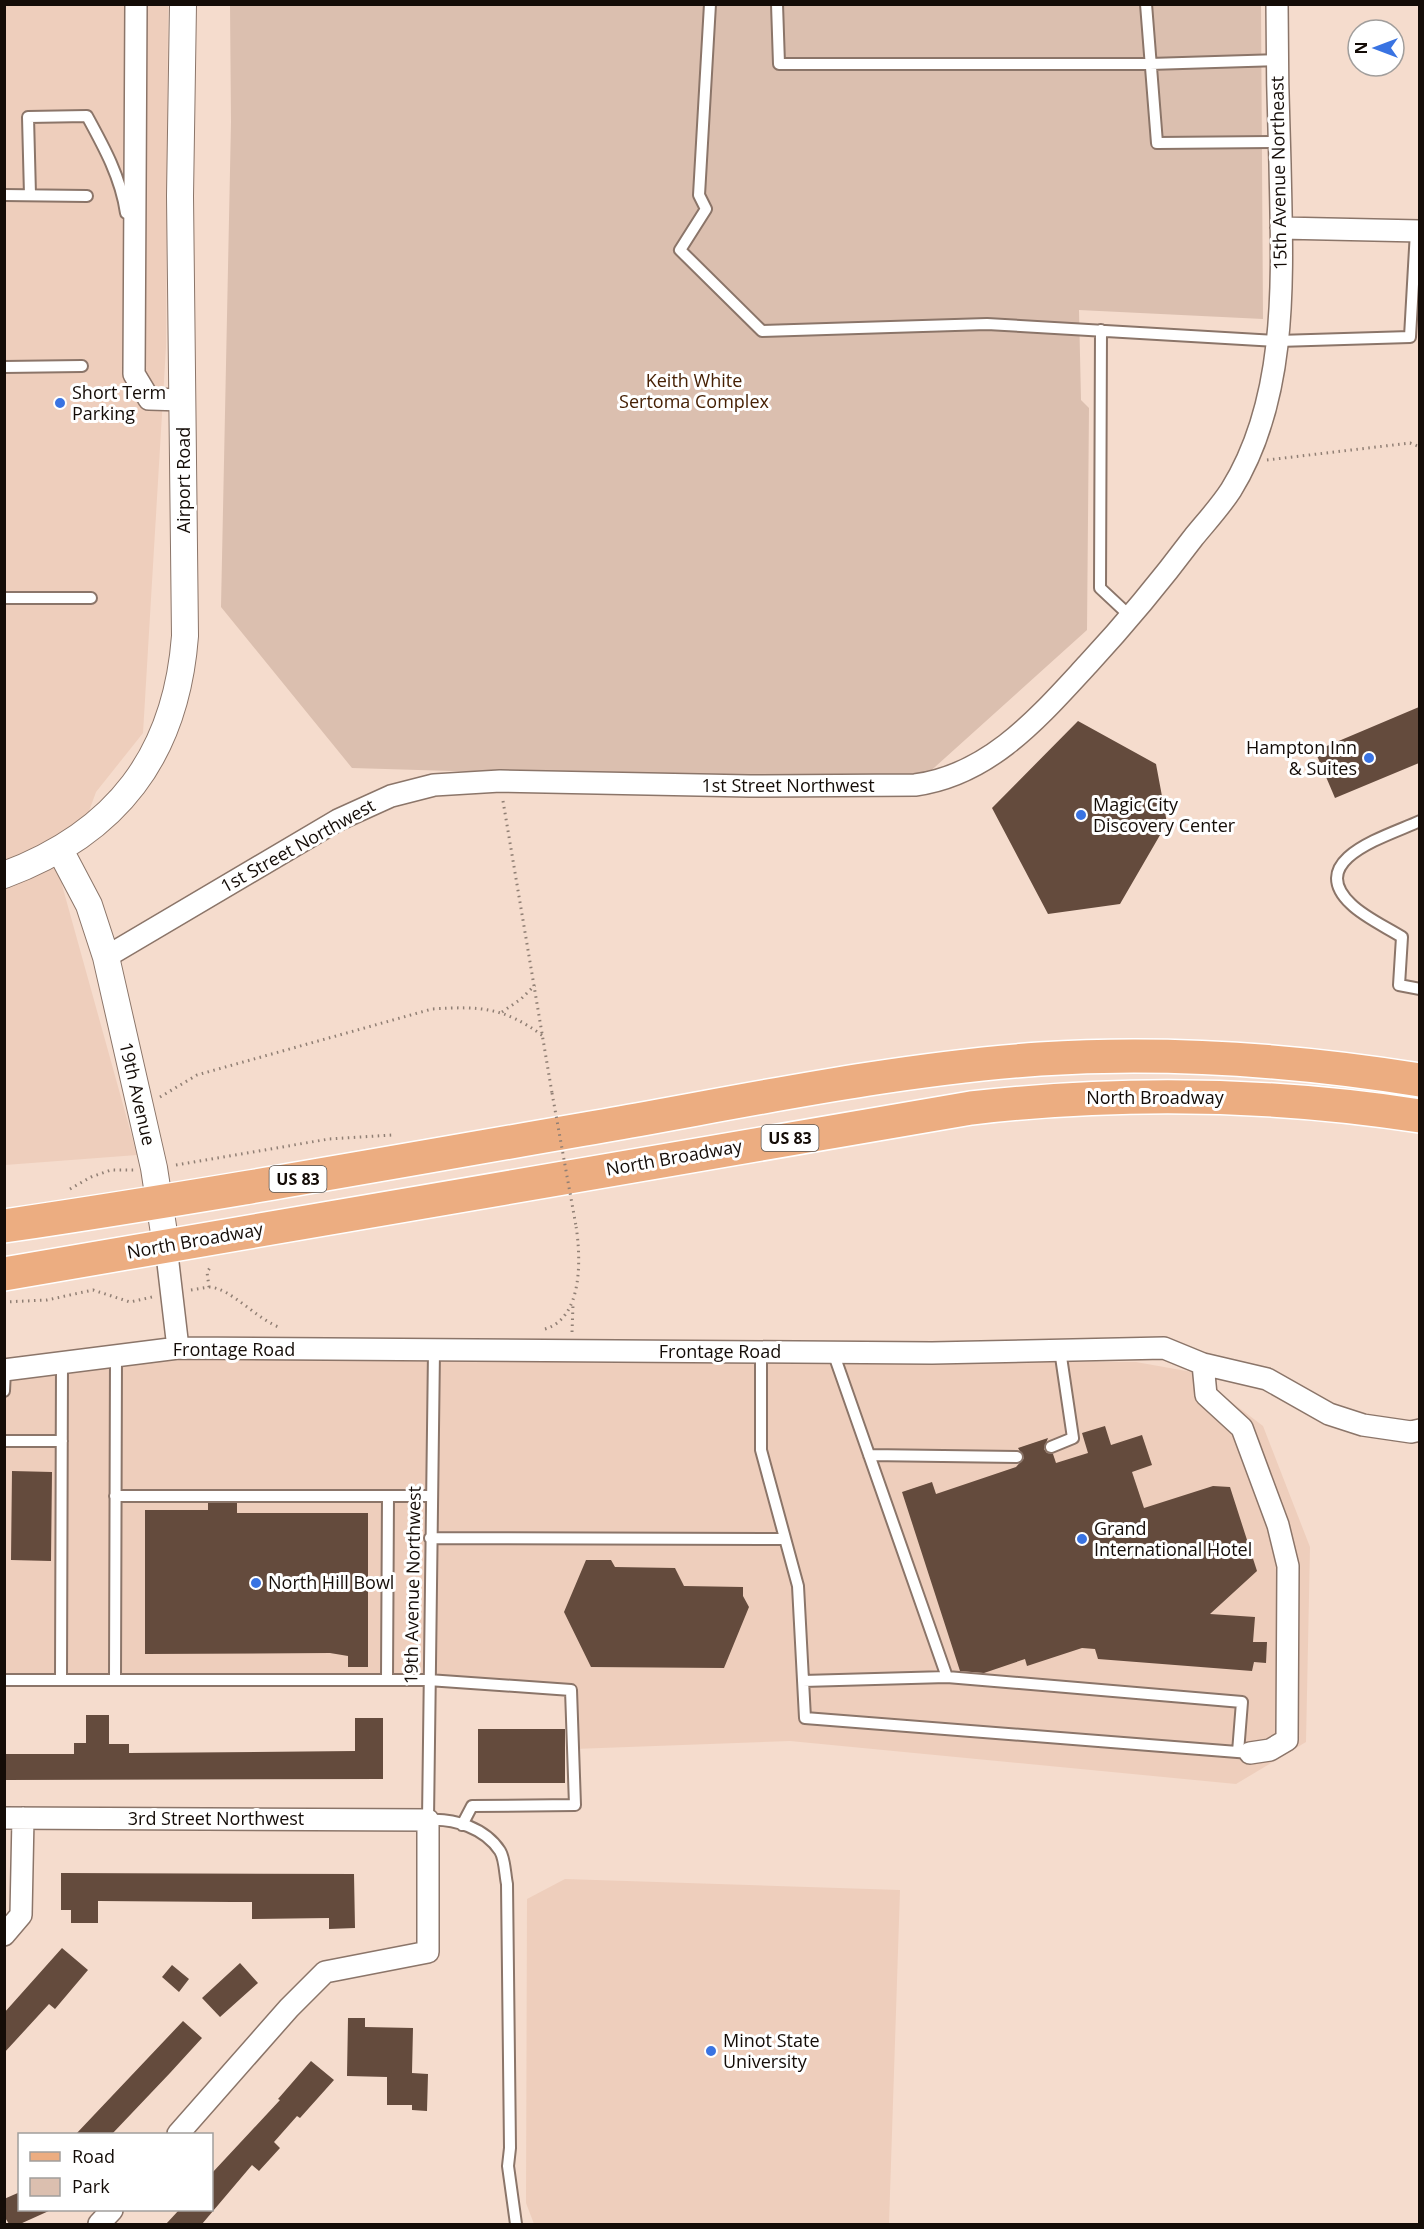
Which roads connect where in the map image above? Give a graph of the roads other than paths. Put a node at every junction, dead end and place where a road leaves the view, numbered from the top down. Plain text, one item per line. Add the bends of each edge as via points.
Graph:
1 (136, 4) edge
2 (183, 4) edge
3 (710, 4) edge
4 (777, 4) edge
5 (1146, 4) edge
6 (1277, 4) edge
7 (1277, 60) junction
8 (1150, 64) junction
9 (1279, 142) junction
10 (4, 195) edge
11 (30, 195) junction
12 (87, 196) dead end
13 (1281, 228) junction
14 (1418, 231) edge
15 (136, 276) junction
16 (1101, 330) junction
17 (1278, 341) junction
18 (82, 366) dead end
19 (4, 367) edge
20 (183, 400) junction
21 (4, 598) edge
22 (91, 598) dead end
23 (1131, 617) junction
24 (1419, 821) edge
25 (60, 849) junction
26 (4, 875) edge
27 (106, 957) junction
28 (1419, 989) edge
29 (1419, 1080) edge
30 (1419, 1116) edge
31 (160, 1203) junction
32 (4, 1226) edge
33 (166, 1246) junction
34 (4, 1274) edge
35 (178, 1348) junction
36 (434, 1350) junction
37 (1060, 1350) junction
38 (761, 1352) junction
39 (833, 1352) junction
40 (116, 1356) junction
41 (62, 1363) junction
42 (1203, 1364) junction
43 (5, 1370) edge
44 (4, 1391) edge
45 (1419, 1430) edge
46 (4, 1441) edge
47 (62, 1441) junction
48 (1051, 1447) dead end
49 (869, 1455) junction
50 (1017, 1457) dead end
51 (115, 1496) junction
52 (388, 1496) junction
53 (431, 1496) junction
54 (430, 1538) junction
55 (785, 1539) junction
56 (947, 1677) junction
57 (4, 1680) edge
58 (61, 1680) junction
59 (115, 1680) junction
60 (387, 1680) junction
61 (428, 1680) junction
62 (803, 1681) junction
63 (1244, 1752) junction
64 (14, 1818) edge
65 (428, 1820) junction
66 (462, 1825) junction
67 (4, 1935) edge
68 (179, 2133) edge
69 (111, 2211) edge
70 (99, 2224) edge
71 (516, 2224) edge

1 - 15 street
2 - 20 street, Airport Road
3 - 16 lane via 699,195 706,209 680,250 762,331 987,324
4 - 8 lane via 779,64
5 - 8 lane
6 - 7 street, 15th Avenue Northeast
7 - 8 lane
7 - 9 street, 15th Avenue Northeast
8 - 9 lane via 1157,143
9 - 13 street, 15th Avenue Northeast
10 - 11 lane
11 - 12 lane
11 - 15 lane via 28,117 87,116 123,194
13 - 14 street
13 - 17 street, 15th Avenue Northeast
14 - 17 lane via 1410,337
15 - 20 street via 134,374 149,399
16 - 17 lane
16 - 23 lane via 1100,588
17 - 23 street, 1st Street Northwest via 1262,419 1231,490
18 - 19 lane
20 - 25 street, Airport Road via 185,636 174,706 164,735 145,769 94,825
21 - 22 lane
23 - 27 street, 1st Street Northwest via 1007,746 941,782 881,787 500,782 434,785 391,796 338,820
24 - 28 lane via 1346,856 1338,868 1337,886 1351,905 1402,937 1399,984
25 - 26 street, Airport Road
25 - 27 street, 19th Avenue via 89,905
27 - 31 street, 19th Avenue
29 - 31 main road, US 83 via 1312,1065 1199,1058 1074,1058 973,1065
30 - 33 main road, North Broadway / US 83 via 1242,1098 1106,1097 1005,1104 904,1118
31 - 32 main road, US 83
31 - 33 street, 19th Avenue
33 - 34 main road, North Broadway / US 83
33 - 35 street, 19th Avenue
35 - 36 street, Frontage Road
35 - 40 street, Frontage Road
36 - 38 street, Frontage Road
36 - 53 lane, 19th Avenue Northwest
37 - 39 street, Frontage Road
37 - 42 street, Frontage Road via 1164,1348
37 - 48 lane via 1073,1438
38 - 39 street, Frontage Road
38 - 55 lane via 761,1450
39 - 49 lane
40 - 41 street, Frontage Road
40 - 51 lane
41 - 43 street, Frontage Road
41 - 47 lane
42 - 45 street, Frontage Road via 1267,1379 1329,1414 1363,1425
42 - 63 street via 1206,1395 1242,1428 1278,1524 1288,1566 1287,1740 1270,1750
43 - 44 lane
46 - 47 lane
47 - 58 lane
49 - 50 lane
49 - 56 lane
51 - 52 lane
51 - 59 lane
52 - 53 lane
52 - 60 lane
53 - 54 lane, 19th Avenue Northwest
54 - 55 lane
54 - 61 lane, 19th Avenue Northwest
55 - 62 lane via 798,1586
56 - 62 lane
56 - 63 lane via 1242,1702
57 - 58 lane
58 - 59 lane
59 - 60 lane
60 - 61 lane
61 - 65 lane, 19th Avenue Northwest
61 - 66 lane via 571,1690 575,1805 472,1806
62 - 63 lane via 805,1718
64 - 65 street, 3rd Street Northwest
64 - 67 street via 21,1915
65 - 66 lane via 445,1819
65 - 68 street via 428,1952 325,1972
66 - 71 lane via 478,1830 501,1852 507,1884 508,2166
69 - 70 street

